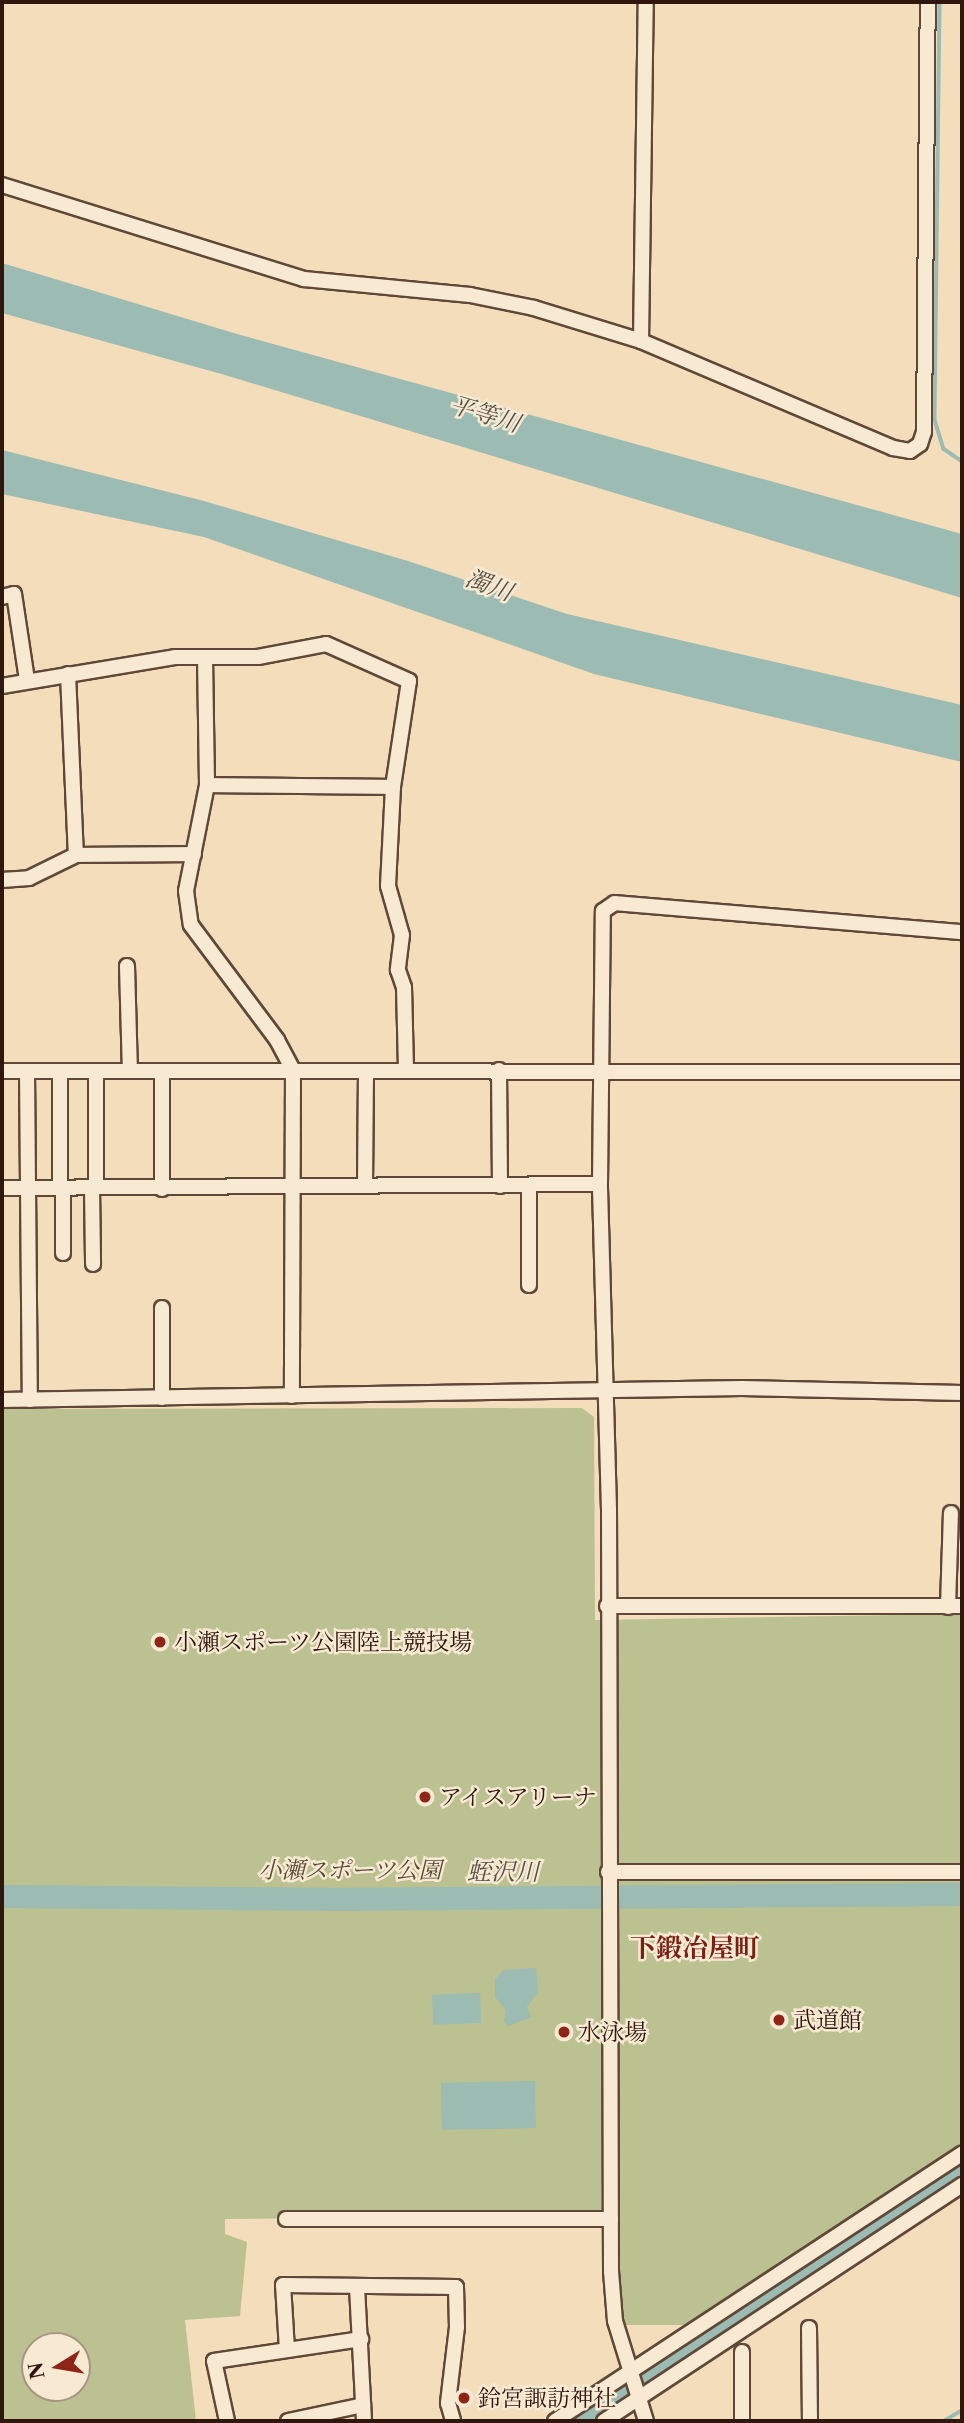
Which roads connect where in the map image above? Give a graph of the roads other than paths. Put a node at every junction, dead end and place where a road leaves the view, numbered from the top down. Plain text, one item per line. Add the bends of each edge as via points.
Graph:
1 (646, 2) edge
2 (928, 2) edge
3 (2, 185) edge
4 (641, 341) junction
5 (2, 597) edge
6 (205, 657) junction
7 (68, 674) junction
8 (27, 680) junction
9 (2, 686) edge
10 (207, 785) junction
11 (393, 787) junction
12 (194, 854) junction
13 (76, 855) junction
14 (2, 880) edge
15 (962, 933) edge
16 (127, 966) dead end
17 (293, 1070) junction
18 (499, 1070) junction
19 (2, 1071) edge
20 (27, 1071) junction
21 (60, 1071) junction
22 (96, 1071) junction
23 (131, 1071) junction
24 (162, 1071) junction
25 (405, 1071) junction
26 (602, 1071) junction
27 (366, 1072) junction
28 (962, 1072) edge
29 (600, 1184) junction
30 (295, 1185) junction
31 (529, 1185) junction
32 (365, 1186) junction
33 (500, 1186) junction
34 (2, 1188) edge
35 (29, 1188) junction
36 (62, 1188) junction
37 (94, 1188) junction
38 (162, 1188) junction
39 (63, 1252) dead end
40 (93, 1264) dead end
41 (529, 1285) dead end
42 (162, 1308) dead end
43 (605, 1392) junction
44 (962, 1393) edge
45 (292, 1396) junction
46 (162, 1398) junction
47 (2, 1400) edge
48 (30, 1400) junction
49 (951, 1513) dead end
50 (607, 1606) junction
51 (955, 1606) edge
52 (962, 1872) edge
53 (609, 1877) junction
54 (962, 2154) edge
55 (962, 2185) edge
56 (611, 2218) junction
57 (286, 2220) dead end
58 (845, 2228) junction
59 (860, 2249) junction
60 (357, 2287) junction
61 (808, 2328) dead end
62 (360, 2339) junction
63 (287, 2350) junction
64 (742, 2352) dead end
65 (630, 2376) junction
66 (637, 2396) junction
67 (363, 2405) junction
68 (606, 2420) edge
69 (227, 2421) edge
70 (288, 2421) edge
71 (364, 2421) edge
72 (453, 2421) edge
73 (555, 2421) edge
74 (646, 2421) edge
75 (742, 2421) edge
76 (810, 2421) edge

1 - 4 street
2 - 4 street via 924,432 915,448 893,448
3 - 4 street via 304,279 470,295 534,308
5 - 8 street via 14,594
6 - 7 street via 174,657
6 - 10 street
6 - 11 street via 258,657 326,644 409,681
7 - 8 street
7 - 13 street
8 - 9 street
10 - 11 street
10 - 12 street
11 - 25 street via 388,886 402,935 398,970 404,988
12 - 13 street
12 - 17 street via 186,891 191,925 277,1040
13 - 14 street via 29,878
15 - 26 street via 615,903 603,911
16 - 23 street
17 - 24 street
17 - 27 street
17 - 30 street
18 - 25 street
18 - 26 street
18 - 33 street
19 - 20 street
20 - 21 street
20 - 35 street
21 - 22 street
21 - 36 street
22 - 23 street
22 - 37 street
23 - 24 street
24 - 38 street
25 - 27 street
26 - 28 street
26 - 29 street
27 - 32 street
29 - 31 street
29 - 43 street
30 - 32 street
30 - 38 street
30 - 45 street
31 - 33 street
31 - 41 street
32 - 33 street
34 - 35 street
35 - 36 street
35 - 48 street
36 - 37 street
36 - 39 street
37 - 38 street
37 - 40 street
42 - 46 street
43 - 44 street via 742,1388
43 - 45 street
43 - 50 street
45 - 46 street
46 - 48 street
47 - 48 street
49 - 51 street
50 - 51 street
50 - 53 street
52 - 53 street
53 - 56 street
54 - 58 street
55 - 59 street
56 - 57 street
56 - 65 street via 612,2308
58 - 59 street
58 - 65 street
59 - 66 street
60 - 62 street
60 - 63 street via 283,2285
60 - 72 street via 456,2287 457,2327 447,2403
61 - 76 street
62 - 63 street
62 - 67 street
63 - 69 street via 215,2361
64 - 75 street
65 - 66 street
65 - 73 street
66 - 68 street
66 - 74 street
67 - 70 street
67 - 71 street

